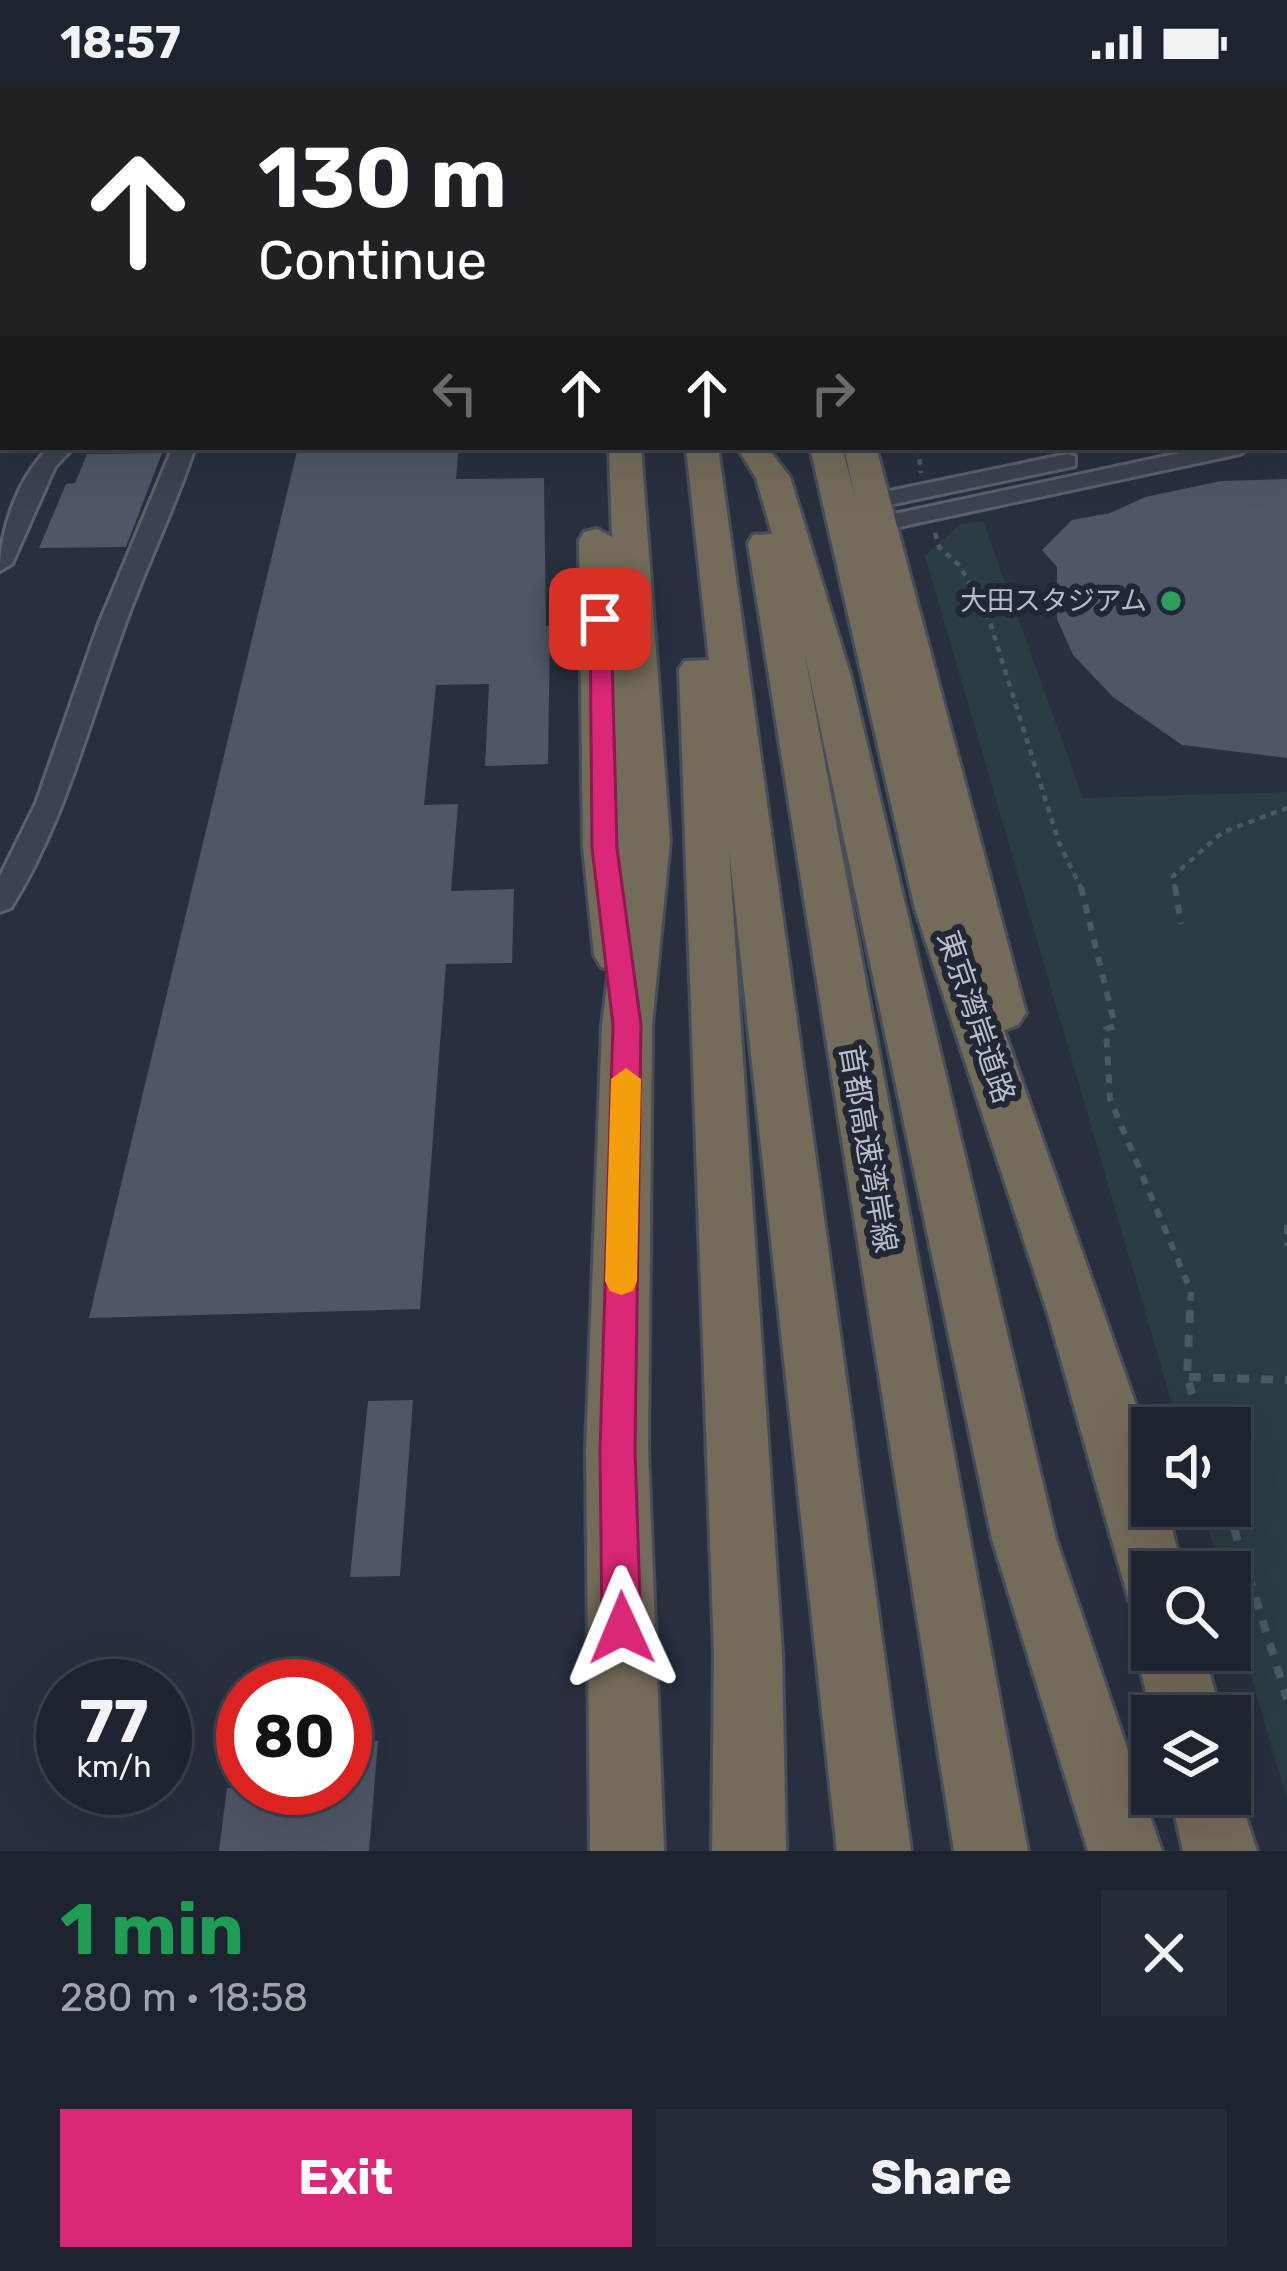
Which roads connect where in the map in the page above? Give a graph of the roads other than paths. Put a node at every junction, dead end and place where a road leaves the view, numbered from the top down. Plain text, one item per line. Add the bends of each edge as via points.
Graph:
1 (60, 450) edge
2 (183, 450) edge
3 (592, 450) edge
4 (625, 450) edge
5 (701, 450) edge
6 (753, 450) edge
7 (827, 450) edge
8 (861, 450) edge
9 (1122, 450) edge
10 (1223, 450) edge
11 (877, 512) junction
12 (0, 564) edge
13 (714, 676) junction
14 (808, 676) junction
15 (0, 901) edge
16 (627, 1025) junction
17 (1012, 1121) junction
18 (922, 1458) junction
19 (1145, 1551) edge
20 (1211, 1815) edge
21 (627, 1851) edge
22 (749, 1851) edge
23 (870, 1851) edge
24 (991, 1851) edge
25 (1023, 1851) edge
26 (1124, 1851) edge
27 (1220, 1851) edge

1 - 12 street via 45,464
2 - 15 street via 27,862
3 - 16 highway via 605,848
4 - 16 highway via 648,841
5 - 13 highway
6 - 14 highway via 773,477
7 - 17 highway, 東京湾岸道路 via 914,826
8 - 11 highway
9 - 11 street
10 - 11 street
11 - 17 highway via 998,992
13 - 22 highway via 721,1179 748,1653
13 - 23 highway
14 - 18 highway, 首都高速湾岸線
14 - 26 highway via 1024,1539
16 - 21 highway via 617,1450
17 - 19 highway, 東京湾岸道路 via 1118,1442
18 - 24 highway, 首都高速湾岸線
18 - 25 highway
20 - 27 highway

